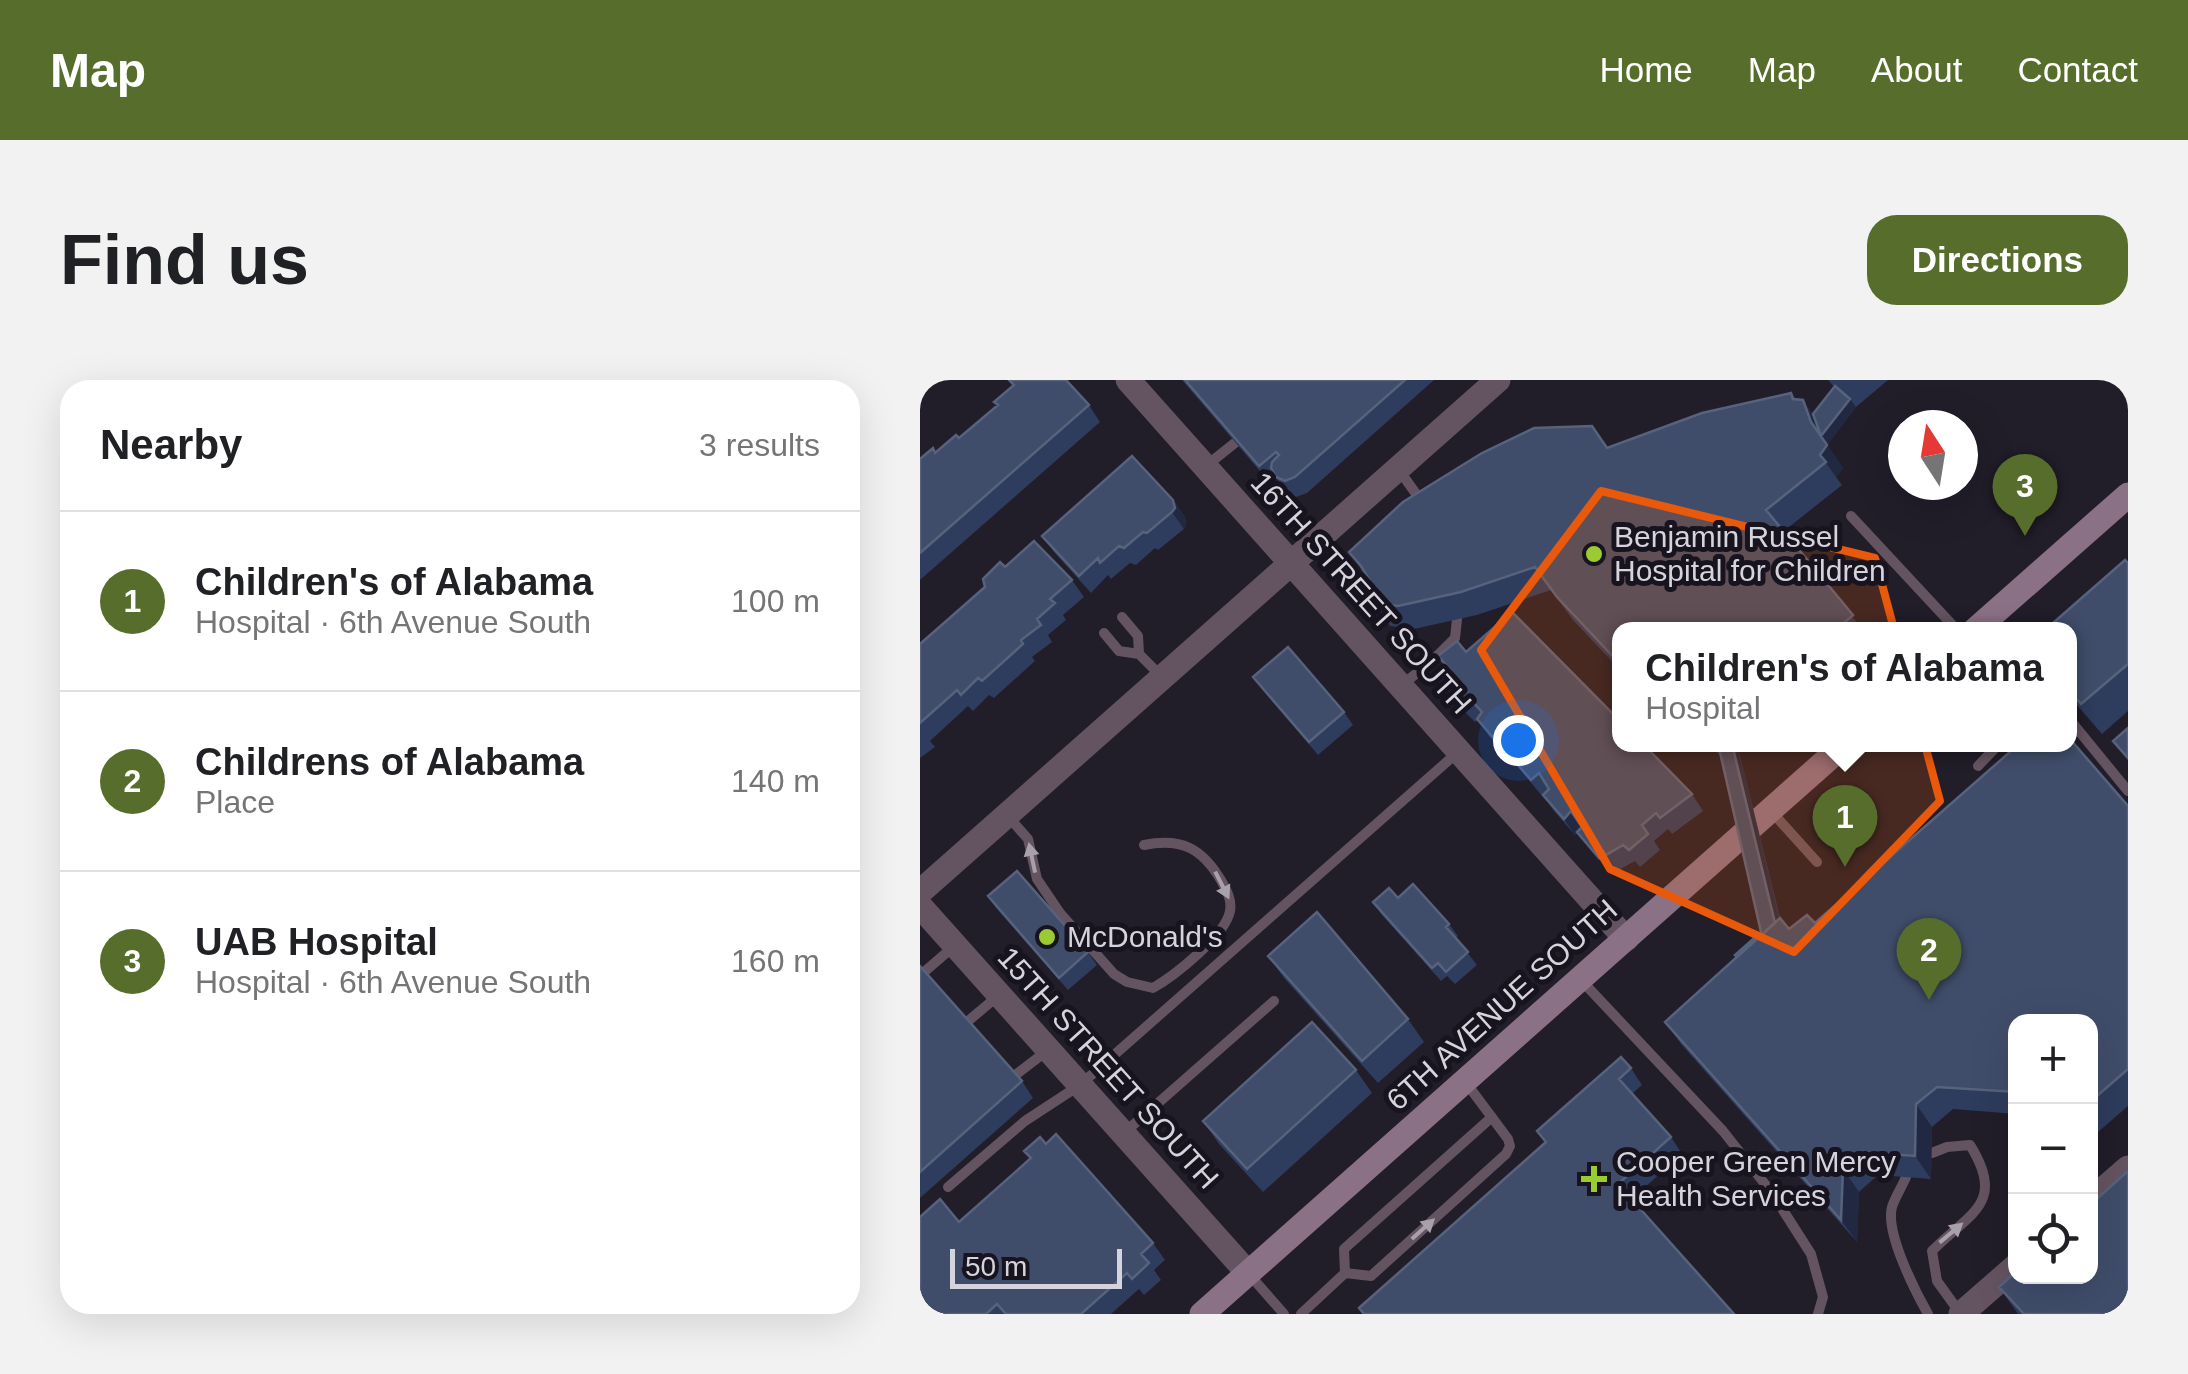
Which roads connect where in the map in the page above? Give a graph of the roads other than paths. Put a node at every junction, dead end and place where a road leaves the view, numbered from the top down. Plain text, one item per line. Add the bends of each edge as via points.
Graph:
1 (1128, 380) edge
2 (1498, 380) edge
3 (1236, 442) edge
4 (1206, 467) junction
5 (1398, 469) junction
6 (2128, 495) edge
7 (1430, 514) edge
8 (1851, 516) dead end
9 (1291, 563) junction
10 (1459, 603) edge
11 (1122, 617) dead end
12 (1950, 622) edge
13 (1988, 622) edge
14 (1104, 633) dead end
15 (1139, 654) junction
16 (1162, 677) junction
17 (1401, 686) junction
18 (2077, 729) edge
19 (1459, 752) junction
20 (1836, 752) edge
21 (1992, 752) edge
22 (1978, 766) dead end
23 (2128, 791) edge
24 (1770, 811) junction
25 (1007, 815) junction
26 (1144, 845) dead end
27 (1817, 862) dead end
28 (920, 892) edge
29 (920, 906) edge
30 (1626, 938) junction
31 (955, 945) junction
32 (923, 973) edge
33 (1580, 979) junction
34 (1000, 994) junction
35 (1274, 1001) dead end
36 (967, 1022) edge
37 (1048, 1050) junction
38 (1014, 1076) edge
39 (1465, 1081) junction
40 (1080, 1085) junction
41 (1492, 1117) junction
42 (1124, 1134) junction
43 (1932, 1153) dead end
44 (2128, 1168) edge
45 (1906, 1177) edge
46 (948, 1187) dead end
47 (2098, 1194) edge
48 (1248, 1273) junction
49 (1344, 1273) junction
50 (2008, 1273) edge
51 (1202, 1314) edge
52 (1284, 1314) edge
53 (1301, 1314) edge
54 (1818, 1314) edge
55 (1928, 1314) edge
56 (1961, 1314) edge

1 - 4 street, 16TH STREET SOUTH
2 - 5 street
3 - 4 lane
4 - 9 street, 16TH STREET SOUTH
5 - 7 lane
5 - 9 street
6 - 13 main road
8 - 12 lane
9 - 16 street
9 - 17 street, 16TH STREET SOUTH
10 - 17 lane via 1455,638
11 - 15 lane via 1138,636
14 - 15 lane via 1119,650
15 - 16 lane
16 - 25 street
17 - 19 street, 16TH STREET SOUTH
18 - 23 lane
19 - 30 street, 16TH STREET SOUTH
19 - 40 lane
20 - 24 main road, 6TH AVENUE SOUTH
21 - 22 lane
24 - 27 lane
24 - 30 main road, 6TH AVENUE SOUTH
26 -> 25 lane via 1164,841 1194,849 1220,878 1231,908 1226,924 1153,988 1114,974 1060,913 1037,879 1028,840
25 - 28 street
29 - 31 street, 15TH STREET SOUTH
30 - 33 main road, 6TH AVENUE SOUTH
31 - 32 lane
31 - 34 street, 15TH STREET SOUTH
33 - 39 main road, 6TH AVENUE SOUTH
33 - 54 lane via 1723,1131 1772,1194 1810,1254 1822,1297
34 - 36 lane
34 - 37 street, 15TH STREET SOUTH
35 - 42 lane
37 - 38 lane
37 - 40 street, 15TH STREET SOUTH
39 - 41 lane
39 - 48 main road, 6TH AVENUE SOUTH
40 - 42 street, 15TH STREET SOUTH
40 - 46 lane
41 - 49 lane via 1344,1248
49 -> 41 lane via 1371,1276 1506,1154 1508,1139
42 - 48 street, 15TH STREET SOUTH
56 -> 43 lane via 1937,1281 1932,1251 1970,1218 1986,1182 1970,1146
44 - 47 street
45 - 55 lane via 1891,1209 1891,1228
48 - 51 main road, 6TH AVENUE SOUTH
48 - 52 lane
49 - 53 lane
50 - 56 street

